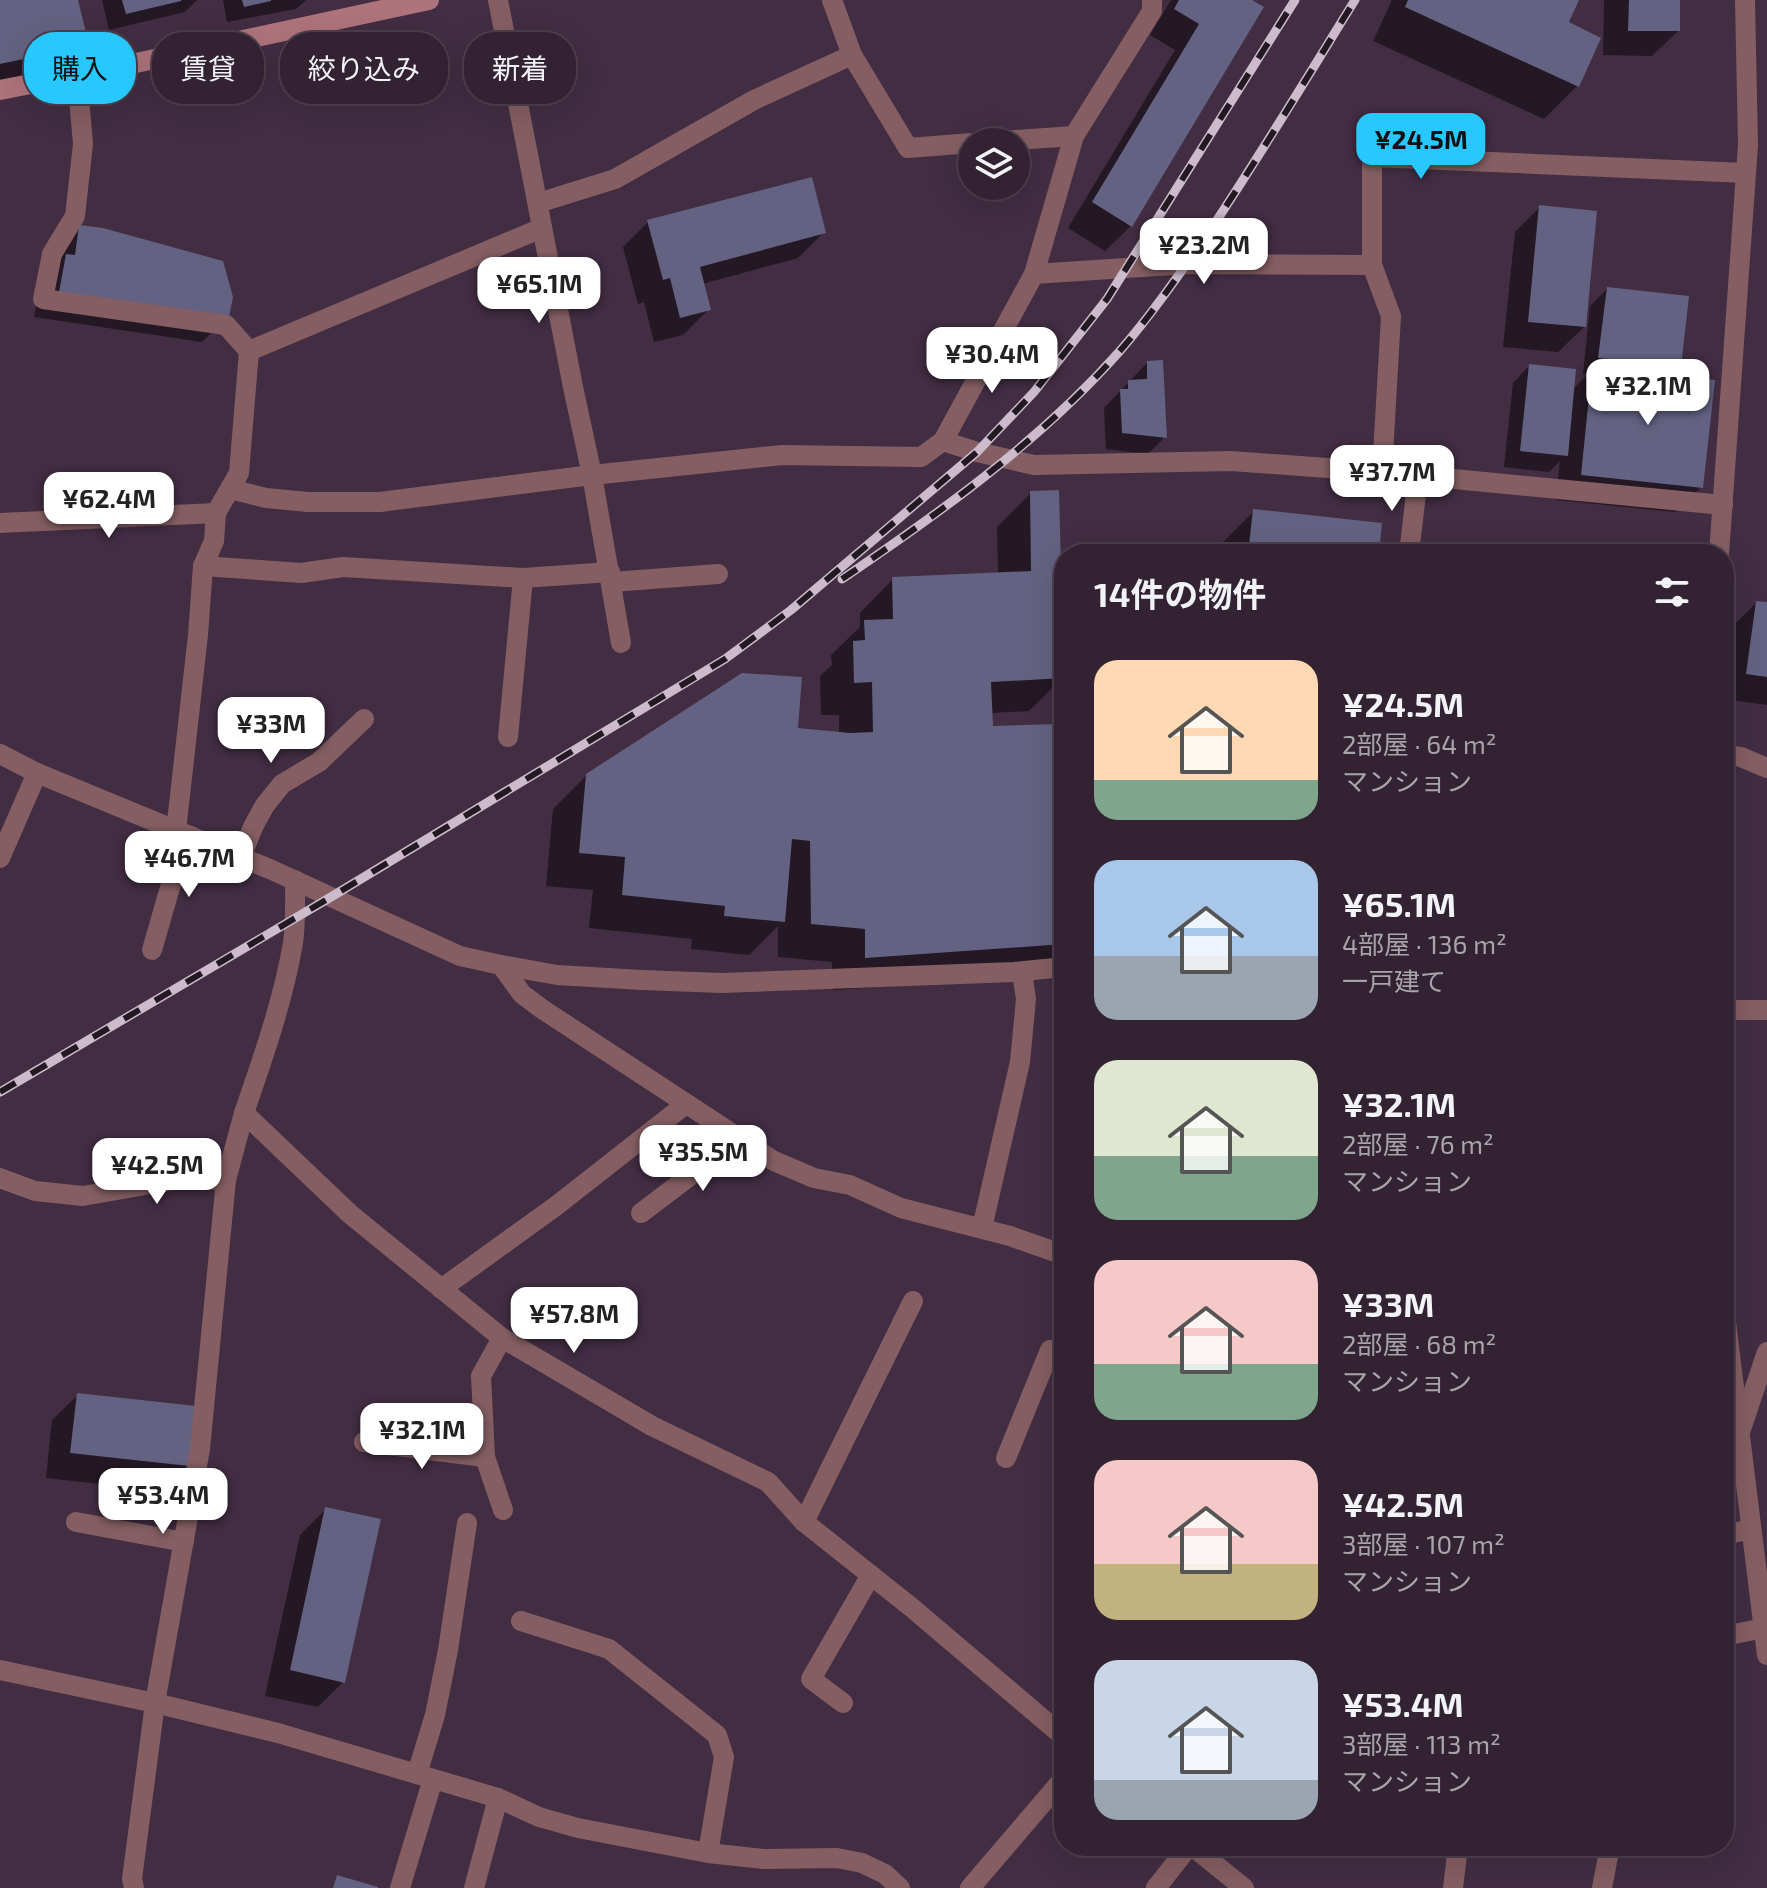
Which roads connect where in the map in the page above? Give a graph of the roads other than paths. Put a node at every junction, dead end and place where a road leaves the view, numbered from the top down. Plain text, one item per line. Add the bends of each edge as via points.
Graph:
1 (429, 0) edge
2 (498, 0) edge
3 (832, 0) edge
4 (1152, 0) edge
5 (1745, 0) edge
6 (852, 55) junction
7 (136, 62) edge
8 (24, 85) edge
9 (0, 90) edge
10 (80, 104) edge
11 (1074, 136) junction
12 (1030, 139) edge
13 (958, 144) edge
14 (1757, 147) edge
15 (1746, 173) junction
16 (538, 203) junction
17 (542, 228) junction
18 (1372, 265) junction
19 (1034, 274) junction
20 (249, 351) junction
21 (943, 441) junction
22 (1382, 472) junction
23 (592, 475) junction
24 (1418, 476) junction
25 (230, 489) junction
26 (1723, 505) junction
27 (216, 513) junction
28 (0, 523) edge
29 (1410, 544) edge
30 (1720, 544) edge
31 (203, 566) junction
32 (718, 574) dead end
33 (611, 577) junction
34 (523, 578) junction
35 (621, 643) dead end
36 (364, 719) dead end
37 (508, 737) dead end
38 (0, 754) edge
39 (1734, 756) edge
40 (1767, 768) edge
41 (37, 773) junction
42 (184, 833) junction
43 (241, 857) junction
44 (0, 858) edge
45 (295, 880) junction
46 (152, 950) dead end
47 (501, 965) junction
48 (1054, 968) edge
49 (1022, 972) junction
50 (1734, 1010) edge
51 (1767, 1010) edge
52 (686, 1104) junction
53 (244, 1113) junction
54 (740, 1138) junction
55 (0, 1178) edge
56 (226, 1180) junction
57 (641, 1213) dead end
58 (982, 1228) junction
59 (1054, 1251) edge
60 (441, 1289) junction
61 (913, 1301) dead end
62 (502, 1338) junction
63 (1054, 1351) edge
64 (1767, 1352) edge
65 (1734, 1431) edge
66 (364, 1442) dead end
67 (1734, 1446) edge
68 (485, 1457) junction
69 (1006, 1458) dead end
70 (503, 1510) dead end
71 (76, 1522) dead end
72 (804, 1522) junction
73 (467, 1523) dead end
74 (1751, 1529) junction
75 (1734, 1533) edge
76 (184, 1542) junction
77 (871, 1575) junction
78 (521, 1621) dead end
79 (1764, 1628) junction
80 (1734, 1634) edge
81 (1767, 1655) edge
82 (0, 1670) edge
83 (155, 1703) junction
84 (843, 1703) dead end
85 (1054, 1722) edge
86 (425, 1776) junction
87 (1054, 1790) edge
88 (498, 1798) junction
89 (708, 1853) junction
90 (1182, 1856) edge
91 (1203, 1856) edge
92 (1457, 1856) edge
93 (1608, 1856) edge
94 (134, 1888) edge
95 (400, 1888) edge
96 (474, 1888) edge
97 (900, 1888) edge
98 (970, 1888) edge
99 (1156, 1888) edge
100 (1244, 1888) edge
101 (1453, 1888) edge
102 (1602, 1888) edge

1 - 7 street
2 - 16 street
3 - 6 street
4 - 11 street via 1152,11
5 - 14 street
6 - 13 street via 908,148
6 - 16 street via 754,100 615,179
8 - 9 street
10 - 20 street via 83,144 75,216 52,254 43,299 226,325
11 - 12 street
11 - 19 street
14 - 15 street
15 - 18 street via 1372,157
15 - 26 street
16 - 17 street
17 - 20 street
17 - 23 street
18 - 19 street via 1187,264
18 - 22 street via 1391,316
19 - 21 street
20 - 25 street via 239,473
21 - 22 street via 1034,465 1231,461
21 - 23 street via 921,457 782,455
22 - 24 street
23 - 25 street via 380,502 308,502
23 - 33 street
24 - 26 street
24 - 29 street
25 - 27 street
26 - 30 street
27 - 28 street
27 - 31 street via 214,541
31 - 34 street via 301,573 343,567
31 - 42 street
32 - 33 street
33 - 34 street
33 - 35 street
34 - 37 street
36 - 43 street via 319,762 282,784 265,805
38 - 41 street
39 - 40 street
41 - 42 street
41 - 44 street
42 - 43 street
42 - 46 street
43 - 45 street
45 - 47 street via 460,956
45 - 53 street via 288,967
47 - 49 street via 557,975 722,983
47 - 52 street via 522,994
48 - 49 street
49 - 58 street via 1026,999 1020,1062
50 - 51 street
52 - 54 street
52 - 60 street
53 - 56 street
53 - 60 street via 350,1214
54 - 57 street
54 - 58 street via 774,1161 814,1178
55 - 56 street via 35,1191 83,1196 179,1179
56 - 76 street via 200,1449
58 - 59 street
60 - 62 street
61 - 72 street
62 - 68 street via 481,1376
62 - 72 street via 652,1426 768,1482
63 - 69 street via 1050,1350
64 - 65 street
66 - 68 street
67 - 74 street
68 - 70 street
71 - 76 street
72 - 77 street
73 - 86 street
74 - 75 street
74 - 79 street
76 - 83 street
77 - 84 street via 811,1679
77 - 85 street
78 - 89 street via 609,1649 717,1735 724,1757
79 - 80 street
79 - 81 street
82 - 83 street
83 - 86 street
83 - 94 street
86 - 88 street
86 - 95 street
87 - 98 street
88 - 89 street via 578,1828
88 - 96 street
89 - 97 street via 837,1858 862,1863
90 - 99 street
91 - 100 street
92 - 101 street
93 - 102 street

